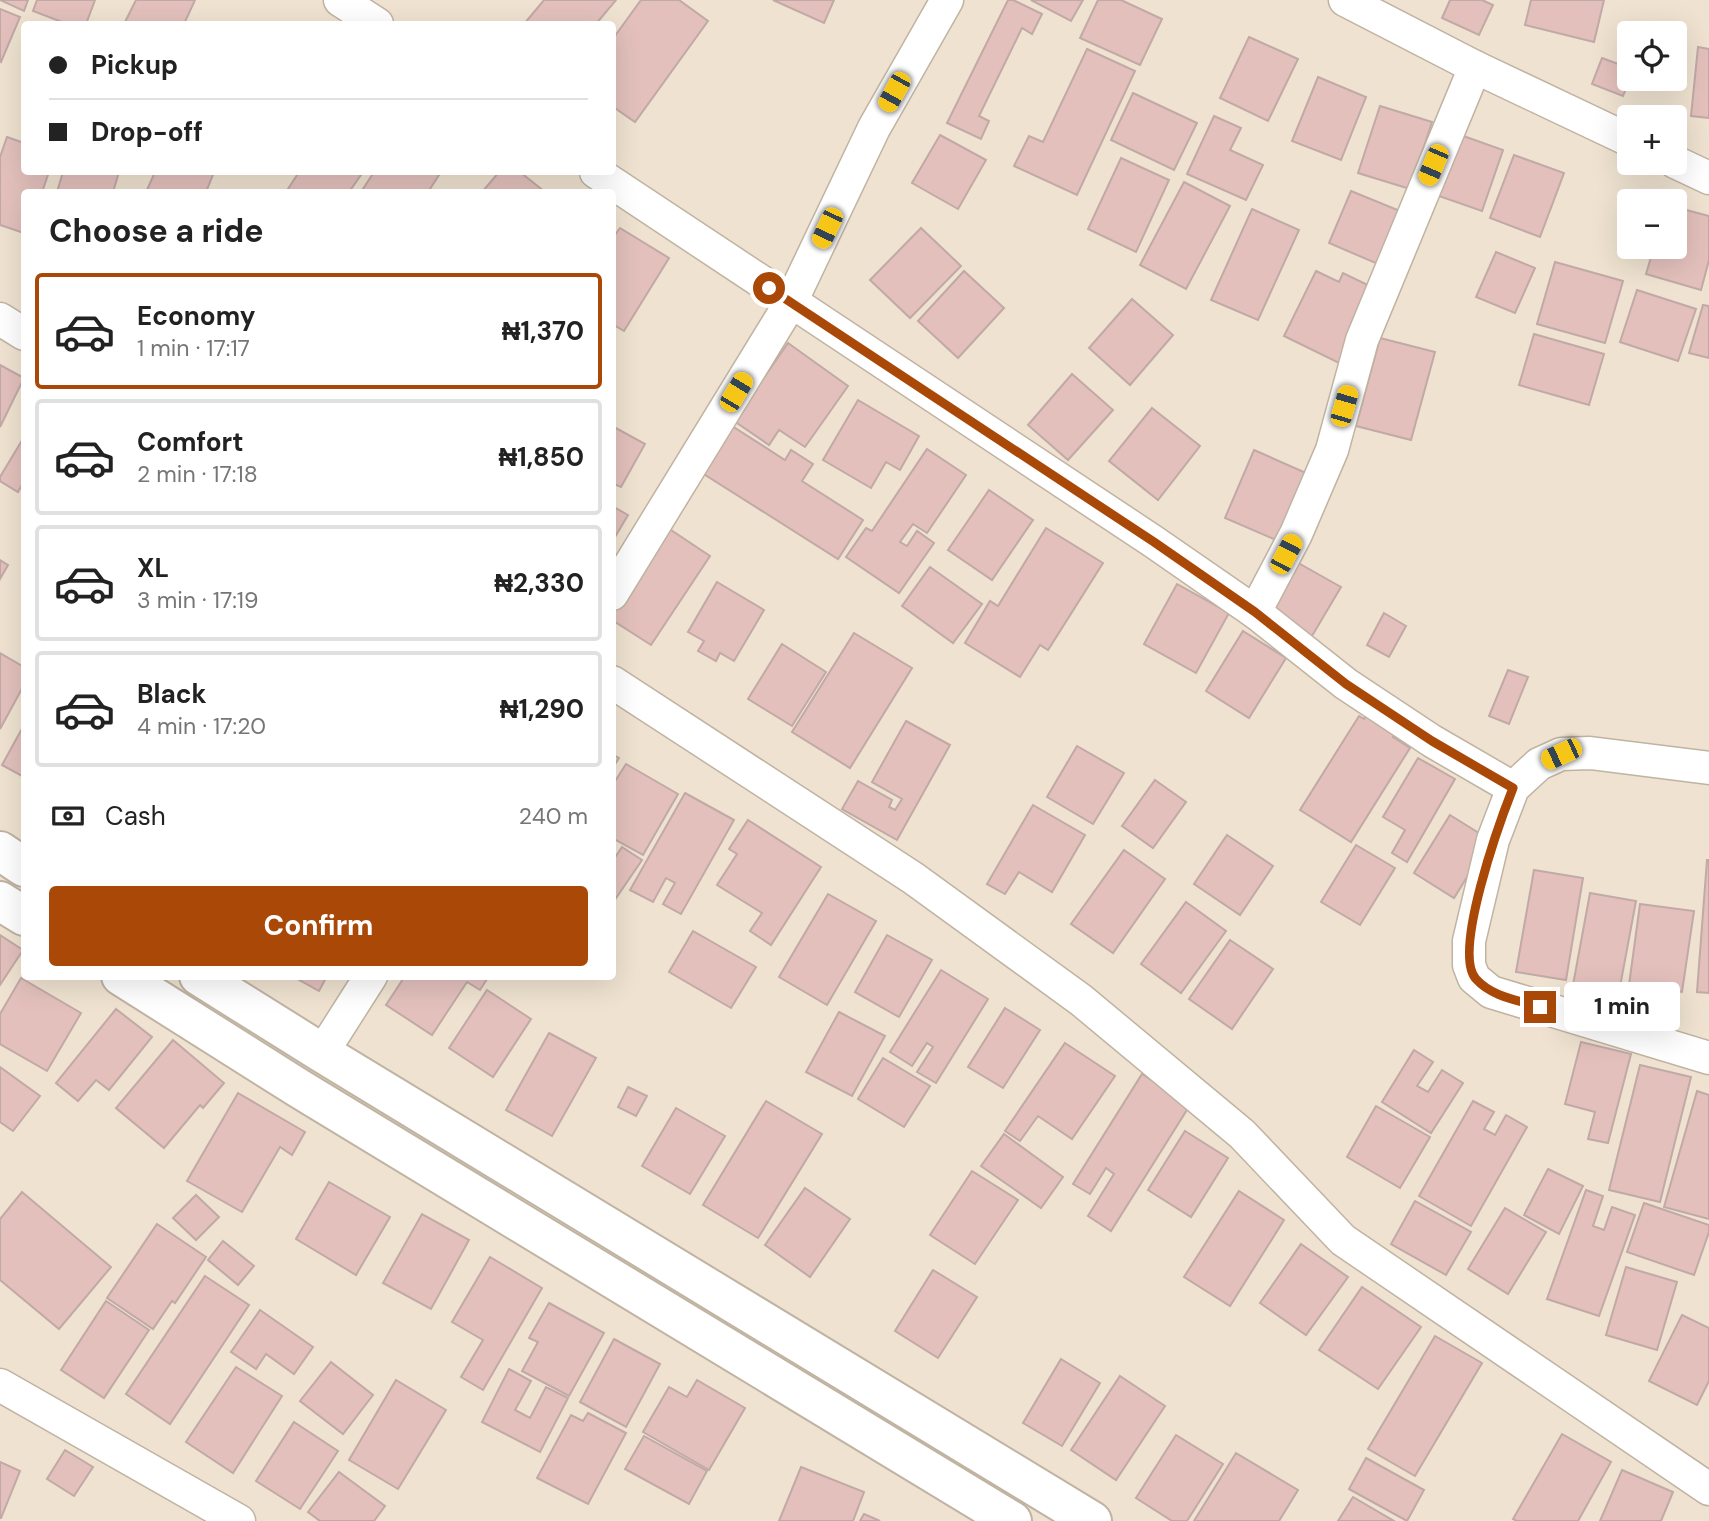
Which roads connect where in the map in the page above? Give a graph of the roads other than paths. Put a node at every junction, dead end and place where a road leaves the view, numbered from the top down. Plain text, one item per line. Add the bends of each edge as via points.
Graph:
1 (340, 0) edge
2 (947, 0) edge
3 (1345, 0) edge
4 (372, 21) edge
5 (1475, 68) junction
6 (1617, 134) edge
7 (1687, 168) edge
8 (600, 175) edge
9 (1709, 178) edge
10 (791, 302) junction
11 (0, 319) edge
12 (21, 332) edge
13 (616, 587) edge
14 (1255, 612) junction
15 (616, 685) edge
16 (1709, 768) edge
17 (1513, 788) junction
18 (0, 851) edge
19 (21, 865) edge
20 (0, 901) edge
21 (21, 914) edge
22 (127, 980) edge
23 (205, 980) edge
24 (368, 980) edge
25 (322, 1053) junction
26 (1709, 1058) edge
27 (0, 1385) edge
28 (1709, 1489) edge
29 (239, 1521) edge
30 (1012, 1521) edge
31 (1092, 1521) edge

1 - 4 street
2 - 10 street via 874,128
3 - 5 street
5 - 6 street
5 - 14 street via 1362,340 1332,450 1296,534
7 - 9 street
8 - 10 street
10 - 13 street
10 - 14 street
11 - 12 street
14 - 17 street via 1346,684
15 - 28 street via 913,878 1081,1000 1242,1134 1343,1240
16 - 17 street via 1590,753 1561,754 1539,764
17 - 26 street via 1493,840 1469,941 1469,965 1475,978 1492,992
18 - 19 main road
20 - 21 main road
22 - 30 main road
23 - 25 main road
24 - 25 street
25 - 31 main road
27 - 29 street

